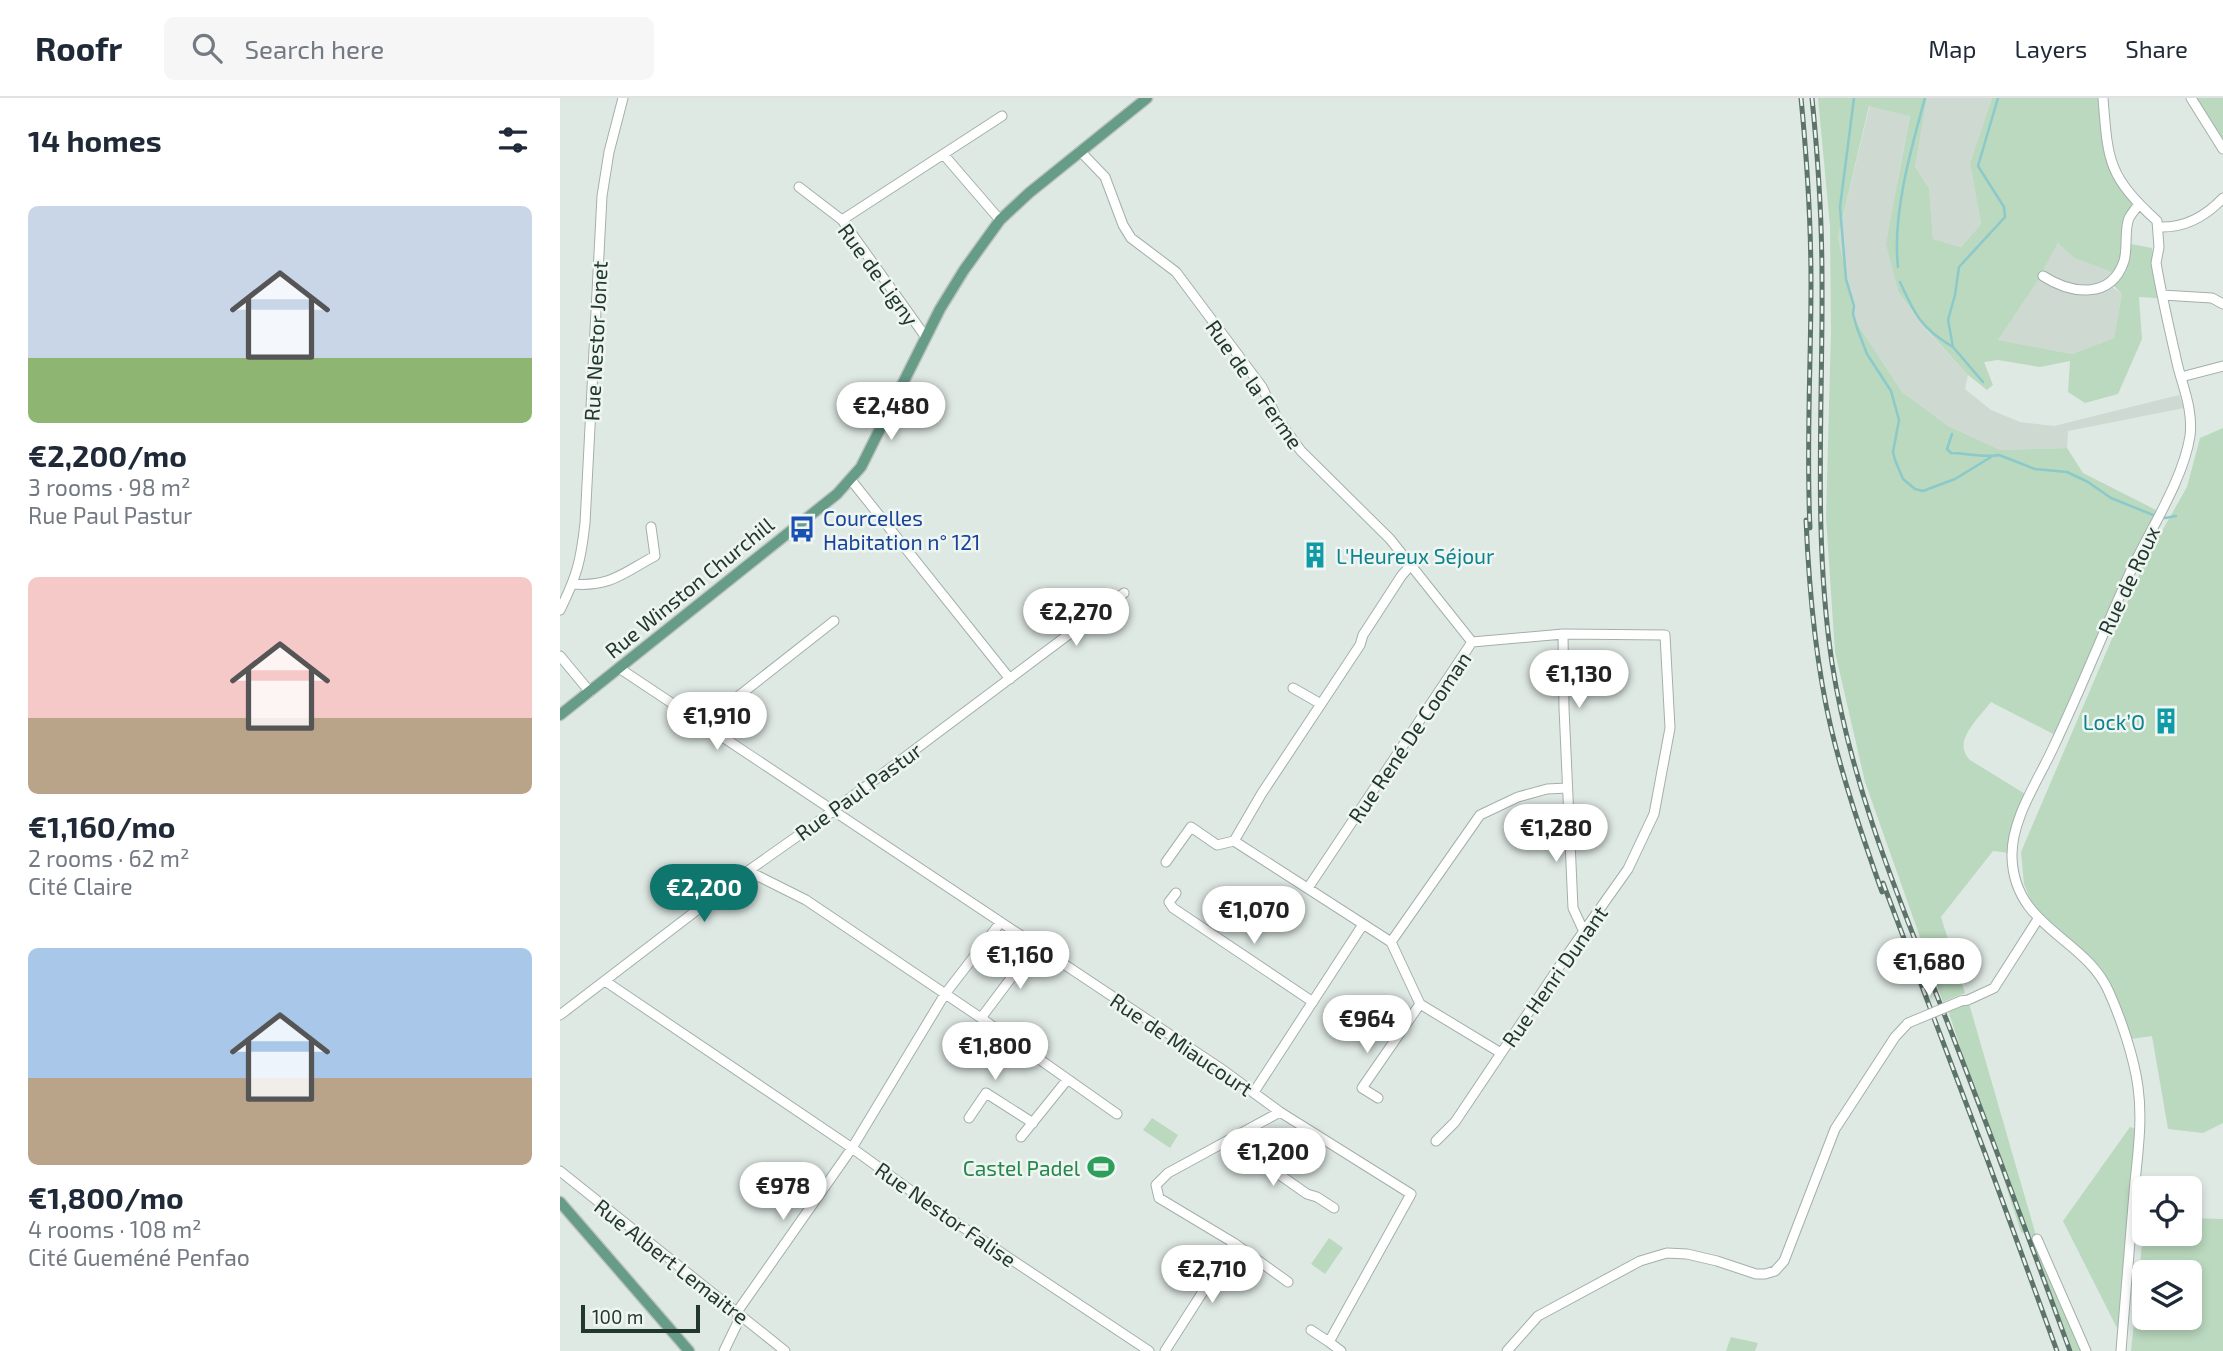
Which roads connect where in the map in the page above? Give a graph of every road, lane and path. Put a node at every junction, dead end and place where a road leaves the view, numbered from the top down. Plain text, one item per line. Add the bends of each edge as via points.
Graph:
1 (623, 98) edge
2 (1147, 98) edge
3 (2103, 98) edge
4 (2191, 98) edge
5 (1003, 116) dead end
6 (2223, 149) edge
7 (1080, 151) junction
8 (944, 155) junction
9 (799, 187) dead end
10 (2223, 198) edge
11 (2139, 204) junction
12 (842, 220) junction
13 (1000, 220) junction
14 (2158, 227) junction
15 (2043, 276) dead end
16 (2162, 295) junction
17 (2223, 303) edge
18 (925, 336) junction
19 (2223, 366) edge
20 (2181, 377) junction
21 (851, 480) junction
22 (651, 527) dead end
23 (1412, 564) junction
24 (573, 584) junction
25 (1124, 593) dead end
26 (560, 610) edge
27 (834, 621) dead end
28 (1563, 634) junction
29 (1665, 635) joint
30 (1472, 642) junction
31 (560, 656) edge
32 (619, 668) junction
33 (1010, 679) junction
34 (1293, 688) dead end
35 (590, 692) junction
36 (1321, 704) junction
37 (560, 715) edge
38 (703, 724) junction
39 (1567, 788) junction
40 (833, 811) junction
41 (1234, 841) junction
42 (1166, 862) dead end
43 (748, 871) junction
44 (1308, 888) junction
45 (1176, 892) dead end
46 (2038, 919) junction
47 (1000, 923) junction
48 (1362, 926) junction
49 (1584, 932) junction
50 (1391, 942) junction
51 (1035, 946) junction
52 (605, 981) junction
53 (944, 994) junction
54 (1312, 1002) junction
55 (1420, 1004) junction
56 (560, 1015) edge
57 (981, 1018) junction
58 (1501, 1053) junction
59 (1067, 1080) junction
60 (1254, 1092) junction
61 (1378, 1098) dead end
62 (1280, 1112) junction
63 (1117, 1114) dead end
64 (969, 1118) dead end
65 (1033, 1123) junction
66 (1021, 1137) dead end
67 (1230, 1140) junction
68 (1436, 1141) dead end
69 (852, 1148) junction
70 (560, 1171) edge
71 (1334, 1208) dead end
72 (563, 1209) edge
73 (2037, 1239) dead end
74 (1234, 1244) junction
75 (1288, 1282) dead end
76 (737, 1312) junction
77 (1311, 1330) dead end
78 (1329, 1342) junction
79 (690, 1351) edge
80 (724, 1351) edge
81 (785, 1351) edge
82 (1149, 1351) edge
83 (1165, 1351) edge
84 (1341, 1351) edge
85 (1507, 1351) edge
86 (2087, 1351) edge
87 (2121, 1351) edge

1 - 24 street, Rue Nestor Jonet via 602,196 585,523 582,559
2 - 7 main road, Rue Winston Churchill
3 - 11 street via 2107,152 2115,173
4 - 6 street
5 - 8 street
7 - 13 main road, Rue Winston Churchill
7 - 23 street, Rue de la Ferme via 1105,177 1131,239 1177,272 1262,387 1277,418 1301,450
8 - 12 street
8 - 13 street
9 - 12 street, Rue de Ligny
10 - 14 street via 2198,218 2174,228
11 - 14 street
11 - 15 street via 2129,219 2124,261 2103,289 2056,284
12 - 18 street, Rue de Ligny
13 - 18 main road, Rue Winston Churchill
14 - 16 street, Rue de Roux via 2156,263
16 - 17 street via 2212,298
16 - 20 street, Rue de Roux
18 - 21 main road, Rue Winston Churchill
19 - 20 street
20 - 46 street, Rue de Roux via 2190,418 2186,453 2015,832 2012,857 2016,880
21 - 32 main road, Rue Winston Churchill
21 - 33 street
22 - 24 street via 655,556 614,580
23 - 30 street, Rue de la Ferme
23 - 36 street
24 - 26 street, Rue Nestor Jonet
25 - 33 street, Rue Paul Pastur
27 - 38 street
28 - 29 street, Rue René De Cooman
28 - 30 street, Rue René De Cooman
28 - 39 street
29 - 49 street, Rue Henri Dunant via 1670,728 1654,814 1628,869
30 - 44 street, Rue René De Cooman
31 - 35 street
32 - 35 main road, Rue Winston Churchill
32 - 38 street, Rue de Miaucourt
33 - 40 street, Rue Paul Pastur
34 - 36 street
35 - 37 main road, Rue Winston Churchill
36 - 41 street
38 - 40 street, Rue de Miaucourt
39 - 49 street via 1573,908
39 - 50 street via 1518,797 1480,815
40 - 43 street, Rue Paul Pastur
40 - 47 street, Rue de Miaucourt
41 - 42 street via 1217,845 1191,827
41 - 44 street
43 - 52 street, Rue Paul Pastur
43 - 53 street via 806,900
44 - 48 street
45 - 54 street via 1170,902 1173,908
46 - 85 street, bridge via 1993,988 1908,1023 1895,1037 1835,1129 1784,1261 1775,1271 1756,1274 1687,1254 1667,1253 1640,1261 1538,1316
46 - 87 street, Rue de Roux via 2106,985 2138,1085 2140,1119
47 - 51 street, Rue de Miaucourt
47 - 53 street
48 - 50 street
48 - 54 street
49 - 58 street, Rue Henri Dunant
50 - 55 street
51 - 57 street
51 - 60 street, Rue de Miaucourt
52 - 56 street, Rue Paul Pastur
52 - 69 street, Rue Nestor Falise
53 - 57 street
53 - 69 street
54 - 60 street
55 - 58 street
55 - 61 street via 1362,1088
57 - 59 street
58 - 68 street, Rue Henri Dunant via 1455,1122
59 - 63 street
59 - 65 street
60 - 62 street, Rue de Miaucourt
62 - 67 street
62 - 78 street, Rue de Miaucourt via 1411,1194
64 - 65 street via 986,1093
65 - 66 street
67 - 71 street
67 - 74 street via 1168,1173 1156,1185 1159,1198
69 - 76 street
69 - 82 street, Rue Nestor Falise
70 - 76 street, Rue Albert Lemaitre
72 - 79 main road
73 - 86 street
74 - 75 street
74 - 83 street
76 - 80 street via 738,1322
76 - 81 street, Rue Albert Lemaitre
77 - 78 street
78 - 84 street

